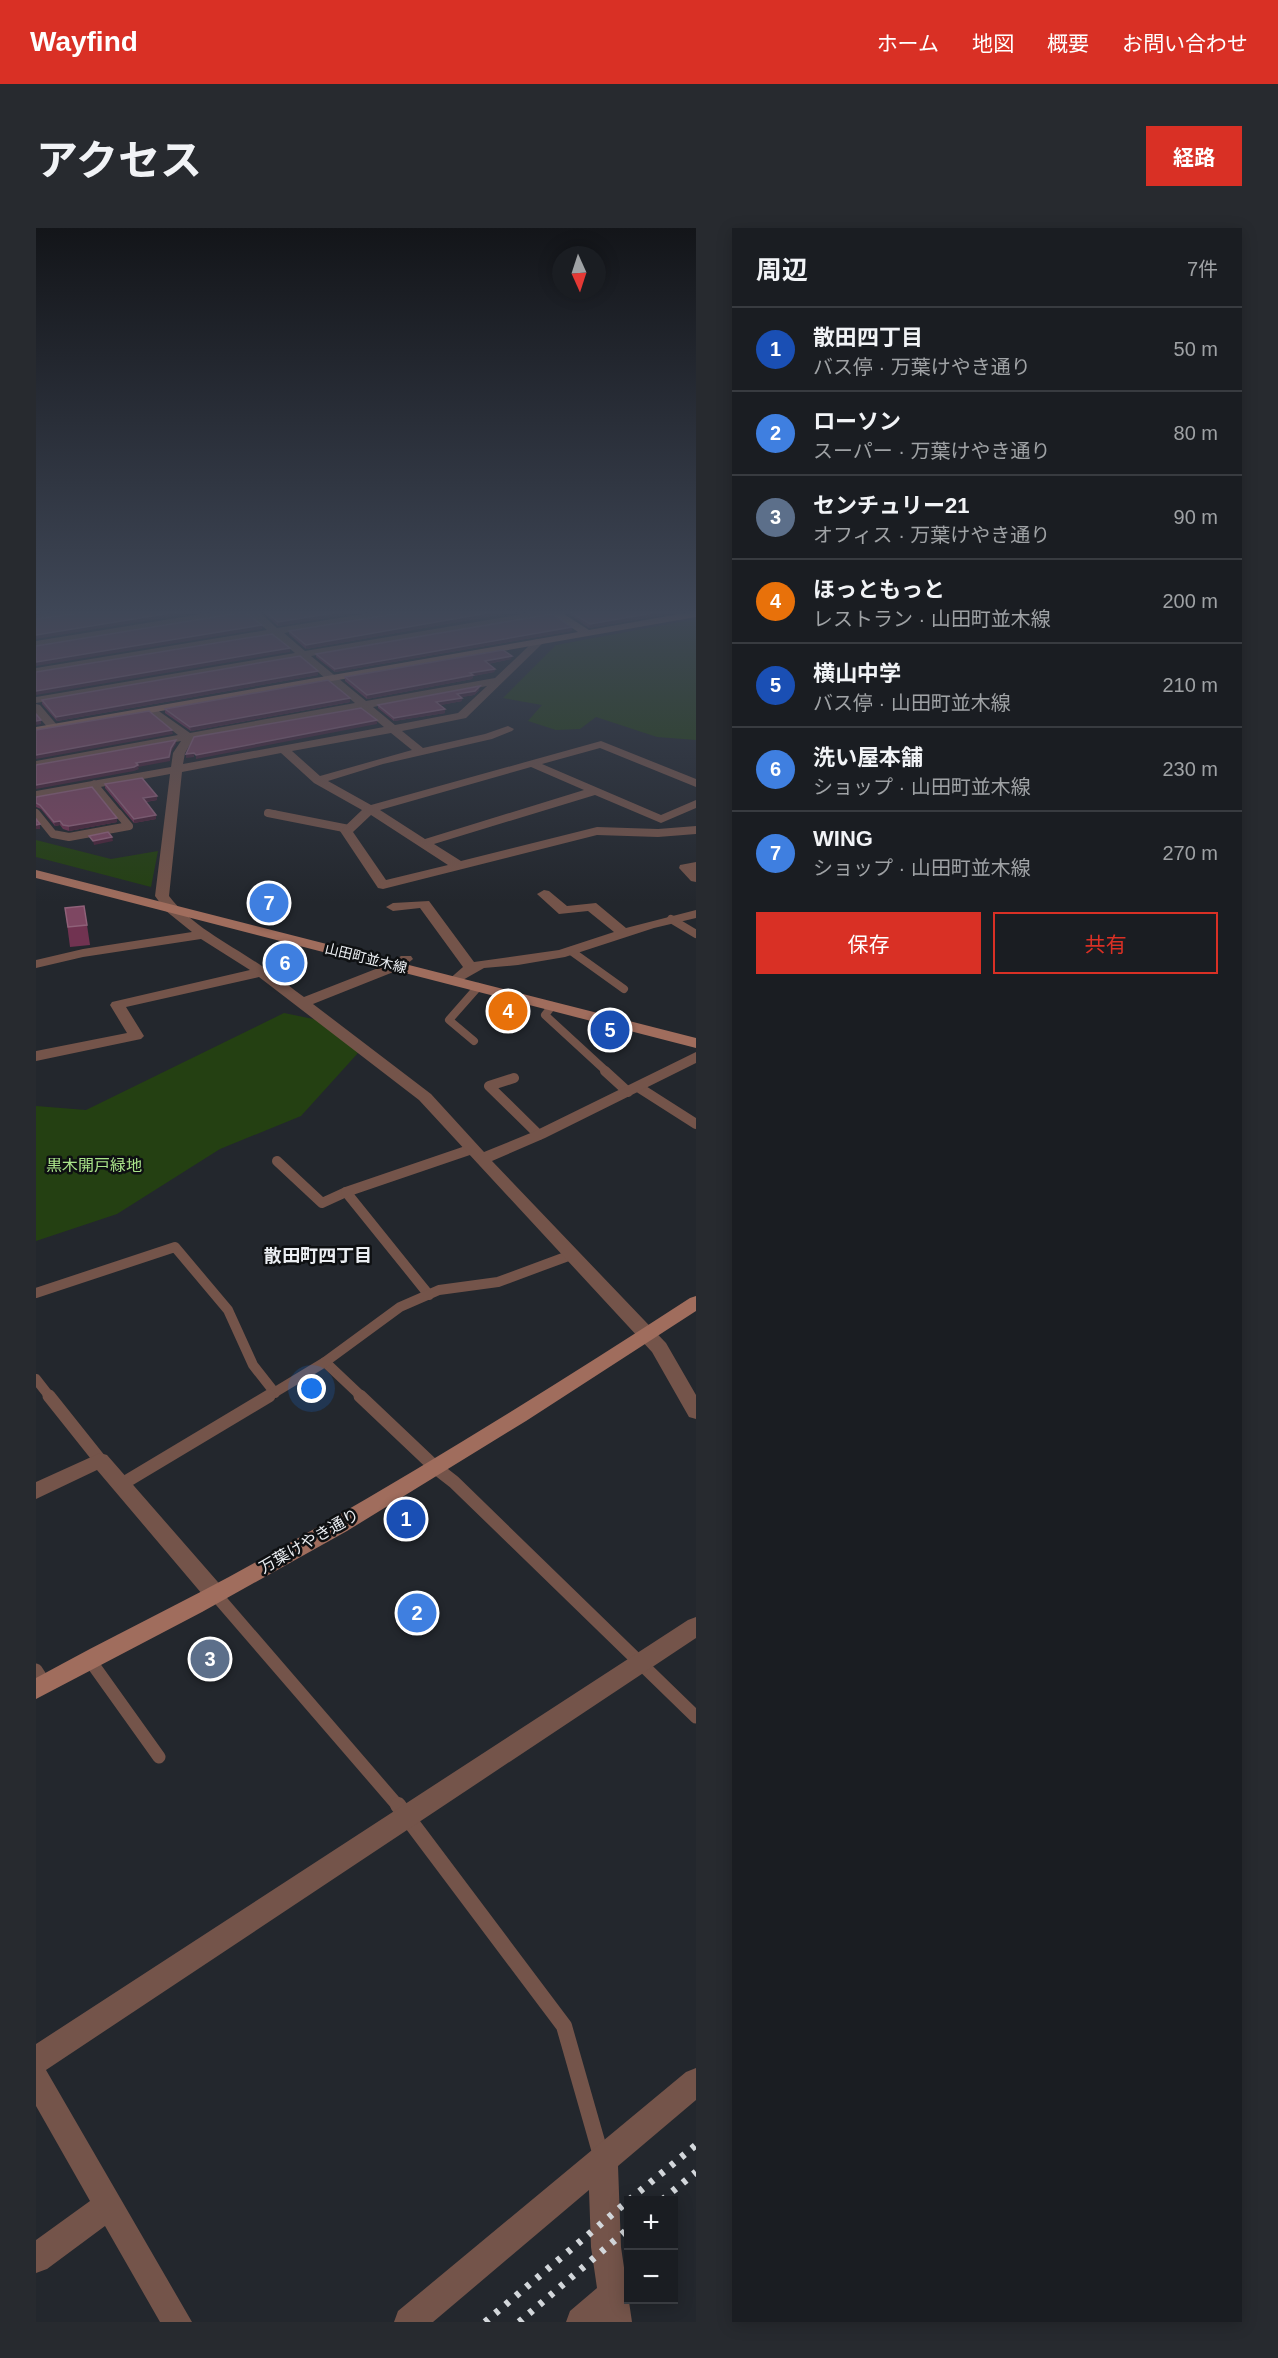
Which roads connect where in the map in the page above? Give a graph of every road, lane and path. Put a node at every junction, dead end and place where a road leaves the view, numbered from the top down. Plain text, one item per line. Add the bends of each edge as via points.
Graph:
1 (36, 707) edge
2 (171, 707) edge
3 (361, 707) edge
4 (366, 707) edge
5 (472, 707) edge
6 (153, 710) junction
7 (53, 727) junction
8 (392, 729) junction
9 (508, 729) dead end
10 (36, 730) edge
11 (188, 737) junction
12 (283, 749) junction
13 (421, 752) junction
14 (530, 763) junction
15 (36, 764) edge
16 (176, 769) junction
17 (318, 780) junction
18 (696, 783) edge
19 (94, 784) junction
20 (595, 791) junction
21 (36, 795) edge
22 (696, 804) edge
23 (370, 809) junction
24 (36, 813) edge
25 (268, 813) dead end
26 (349, 829) junction
27 (696, 830) edge
28 (424, 843) junction
29 (36, 865) edge
30 (458, 865) junction
31 (696, 866) edge
32 (36, 874) edge
33 (696, 878) edge
34 (544, 894) dead end
35 (167, 902) junction
36 (393, 907) dead end
37 (696, 914) edge
38 (671, 919) junction
39 (623, 933) junction
40 (203, 934) junction
41 (696, 934) edge
42 (571, 951) junction
43 (401, 963) junction
44 (36, 964) edge
45 (262, 972) junction
46 (462, 974) junction
47 (478, 987) junction
48 (624, 989) dead end
49 (302, 1003) junction
50 (552, 1006) junction
51 (696, 1033) edge
52 (474, 1041) dead end
53 (696, 1043) edge
54 (36, 1056) edge
55 (696, 1057) edge
56 (514, 1078) dead end
57 (633, 1089) junction
58 (696, 1124) edge
59 (539, 1135) junction
60 (476, 1154) junction
61 (277, 1161) dead end
62 (346, 1192) junction
63 (571, 1255) junction
64 (36, 1293) edge
65 (429, 1294) junction
66 (696, 1302) edge
67 (647, 1334) junction
68 (326, 1362) junction
69 (36, 1379) edge
70 (275, 1393) junction
71 (696, 1412) edge
72 (100, 1460) junction
73 (436, 1468) junction
74 (122, 1484) junction
75 (36, 1491) edge
76 (216, 1595) junction
77 (696, 1626) edge
78 (89, 1659) junction
79 (641, 1662) junction
80 (39, 1681) edge
81 (696, 1717) edge
82 (159, 1757) dead end
83 (406, 1816) junction
84 (36, 2060) edge
85 (36, 2079) edge
86 (696, 2082) edge
87 (603, 2161) junction
88 (109, 2205) junction
89 (36, 2258) edge
90 (615, 2308) edge
91 (177, 2322) edge
92 (409, 2322) edge
93 (581, 2322) edge

1 - 7 street
2 - 6 street
3 - 11 street
4 - 8 street
5 - 8 street via 462,716
6 - 7 street
6 - 11 street
7 - 10 street
8 - 12 street
8 - 13 street
9 - 13 street
11 - 15 street
11 - 16 street
12 - 16 street
12 - 17 street
13 - 17 street
14 - 18 street via 601,744
14 - 20 street
14 - 23 street
16 - 19 street
16 - 35 street
17 - 23 street
19 - 21 street
19 - 24 lane via 129,826 69,837 53,834
20 - 22 street via 661,819
20 - 28 street
23 - 26 street
23 - 28 street
25 - 26 lane
26 - 30 street via 346,831 383,885
27 - 30 street via 597,831
28 - 30 street
29 - 35 street, 山田町並木線
31 - 33 street via 685,868
32 - 35 street, 山田町並木線
34 - 39 street via 564,911 591,906
35 - 40 street
35 - 43 street, 山田町並木線
36 - 46 street via 424,904
37 - 38 street
38 - 39 street
38 - 41 lane
39 - 42 street
40 - 44 street
40 - 45 street
42 - 46 street
42 - 48 lane
43 - 46 street, 山田町並木線
43 - 49 street
45 - 49 street
45 - 54 street via 117,1005 136,1035
46 - 47 street, 山田町並木線
46 - 51 street, 山田町並木線
47 - 50 street, 山田町並木線
47 - 52 lane via 448,1020
49 - 60 street via 425,1097
50 - 53 street, 山田町並木線
50 - 57 lane via 545,1015
55 - 57 street
56 - 59 lane via 489,1086
57 - 58 lane
57 - 59 street
59 - 60 street
60 - 62 lane
60 - 63 street
61 - 62 lane via 322,1203
62 - 65 lane
63 - 65 lane via 498,1282
63 - 67 street
64 - 70 lane via 175,1247 228,1310 253,1365
65 - 68 lane via 400,1307
66 - 67 street, 万葉けやき通り
67 - 71 street
67 - 73 street, 万葉けやき通り
68 - 70 lane
68 - 73 lane
69 - 72 lane
70 - 74 lane
72 - 74 street
72 - 75 street
73 - 76 street, 万葉けやき通り
73 - 79 lane
74 - 76 street
76 - 78 street, 万葉けやき通り
76 - 83 lane
77 - 79 street
78 - 80 street, 万葉けやき通り
78 - 82 lane
79 - 81 lane
79 - 83 street
83 - 84 street
83 - 87 lane via 564,2026
85 - 88 street
86 - 87 street
87 - 90 street via 606,2247
87 - 92 street
88 - 89 street
88 - 91 street
90 - 93 street

